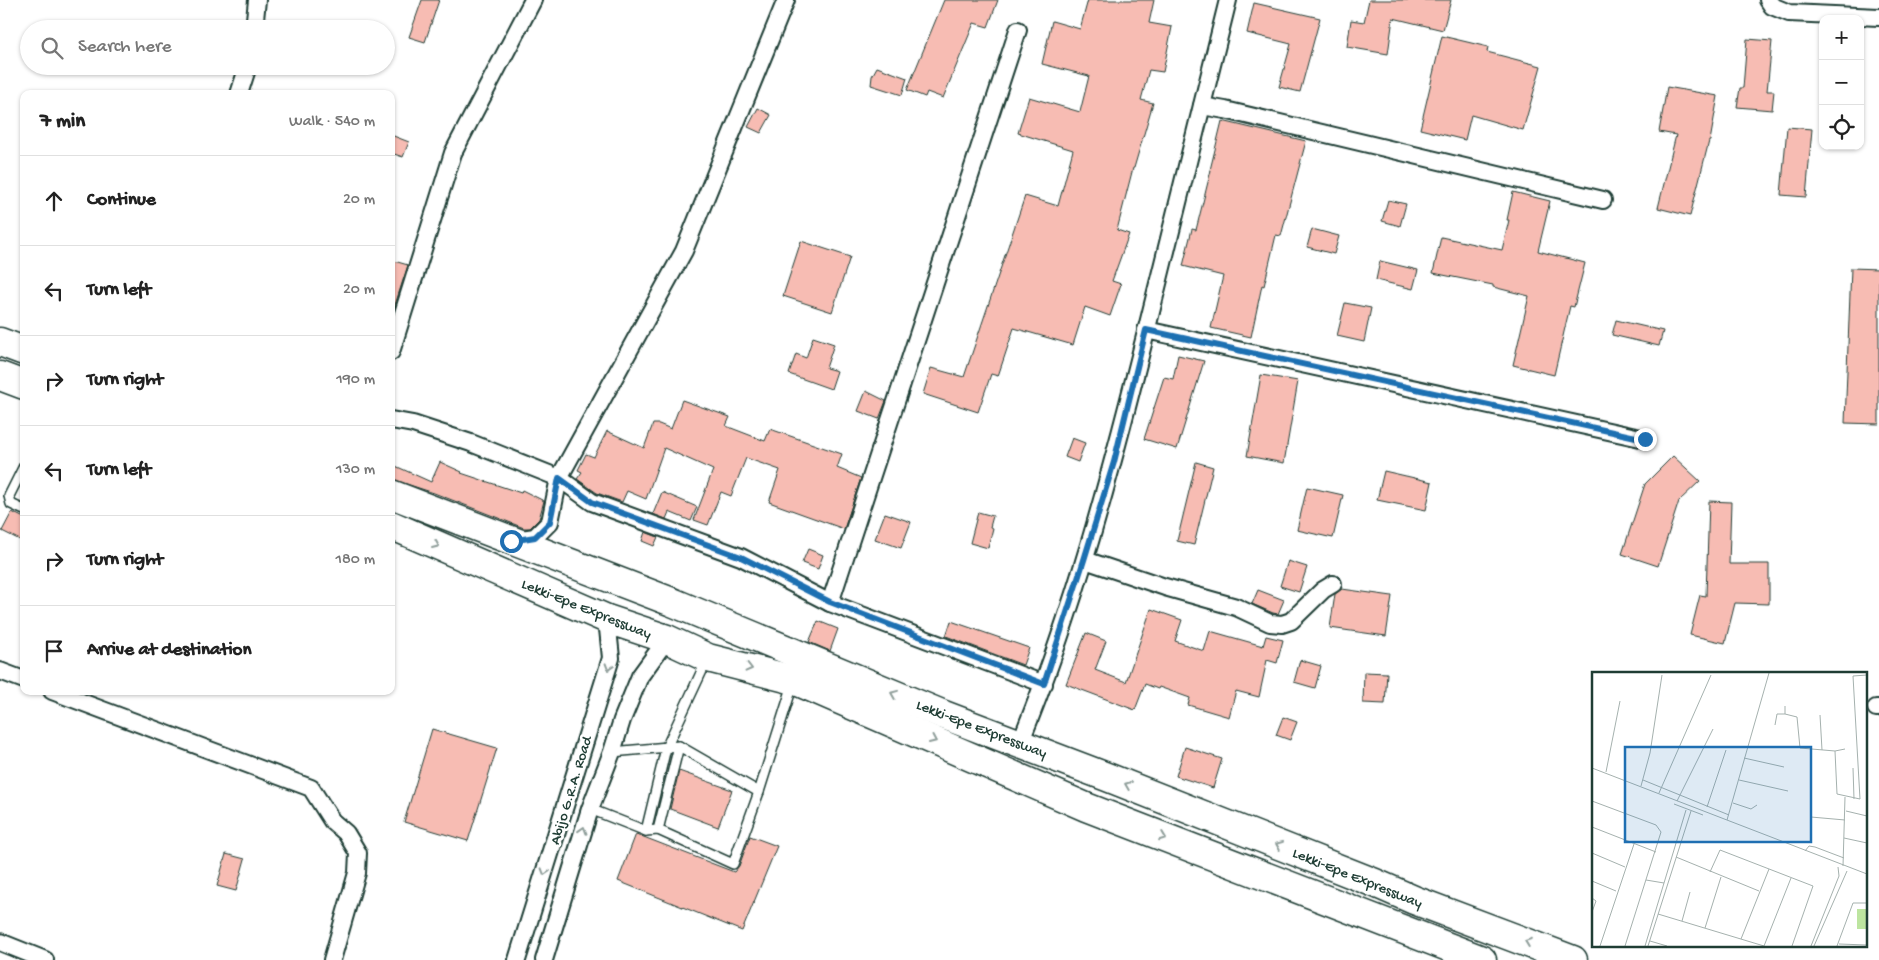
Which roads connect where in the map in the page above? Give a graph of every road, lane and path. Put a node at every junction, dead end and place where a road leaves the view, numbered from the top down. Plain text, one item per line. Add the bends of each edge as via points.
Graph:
1 (257, 0) edge
2 (533, 0) edge
3 (786, 0) edge
4 (1228, 0) edge
5 (1768, 0) edge
6 (1879, 17) edge
7 (255, 20) edge
8 (1018, 30) dead end
9 (245, 75) edge
10 (240, 90) edge
11 (1202, 106) junction
12 (1602, 200) dead end
13 (1146, 330) junction
14 (395, 339) edge
15 (0, 342) edge
16 (20, 350) edge
17 (0, 376) edge
18 (20, 384) edge
19 (395, 421) edge
20 (1645, 439) dead end
21 (20, 474) edge
22 (559, 478) junction
23 (395, 496) edge
24 (20, 508) edge
25 (395, 527) edge
26 (511, 541) junction
27 (1084, 560) junction
28 (1333, 584) dead end
29 (830, 602) junction
30 (607, 618) junction
31 (667, 640) junction
32 (708, 658) junction
33 (0, 671) edge
34 (20, 678) edge
35 (794, 680) junction
36 (1044, 684) junction
37 (73, 695) edge
38 (1020, 743) junction
39 (679, 746) junction
40 (666, 748) junction
41 (612, 752) junction
42 (759, 792) junction
43 (590, 809) junction
44 (658, 830) junction
45 (646, 831) junction
46 (1466, 919) junction
47 (0, 942) edge
48 (1455, 949) junction
49 (45, 960) edge
50 (332, 960) edge
51 (517, 960) edge
52 (544, 960) edge
53 (1482, 960) edge
54 (1573, 960) edge

1 - 7 street
2 - 14 street via 453,153
3 - 22 street via 684,251
4 - 11 street
5 - 6 street via 1772,6 1789,13
8 - 29 street
9 - 10 street
11 - 12 street
11 - 13 street
13 - 20 street
13 - 27 street via 1114,462
15 - 16 highway
17 - 18 highway
19 - 22 street via 471,443
21 - 24 lane via 9,496 11,504
22 - 26 street via 550,522 535,537
22 - 29 street via 592,502 741,557
23 - 26 highway, Lekki-Epe Expressway
25 -> 30 highway, Lekki-Epe Expressway
38 -> 26 highway, Lekki-Epe Expressway via 944,715 672,602
27 - 28 street via 1236,607 1270,623 1292,621
27 - 36 street
29 - 36 street
30 - 31 highway, Lekki-Epe Expressway
30 -> 51 street, Abijo G.R.A. Road via 612,658
31 - 32 highway, Lekki-Epe Expressway
31 - 41 street, Abijo G.R.A. Road via 640,676
32 -> 35 highway, Lekki-Epe Expressway
32 - 40 lane
33 - 34 street
35 - 42 lane
35 -> 48 highway, Lekki-Epe Expressway via 1086,807
36 - 38 street
37 - 50 street via 311,788 358,853 357,873
46 -> 38 highway, Lekki-Epe Expressway
39 - 40 lane
39 - 42 lane
39 - 44 lane
40 - 41 lane
40 - 45 lane
41 - 43 street, Abijo G.R.A. Road
42 - 44 lane via 733,864
43 - 45 lane
52 -> 43 street, Abijo G.R.A. Road
44 - 45 lane
46 - 48 highway
54 -> 46 highway, Lekki-Epe Expressway
47 - 49 street
48 - 53 highway, Lekki-Epe Expressway

